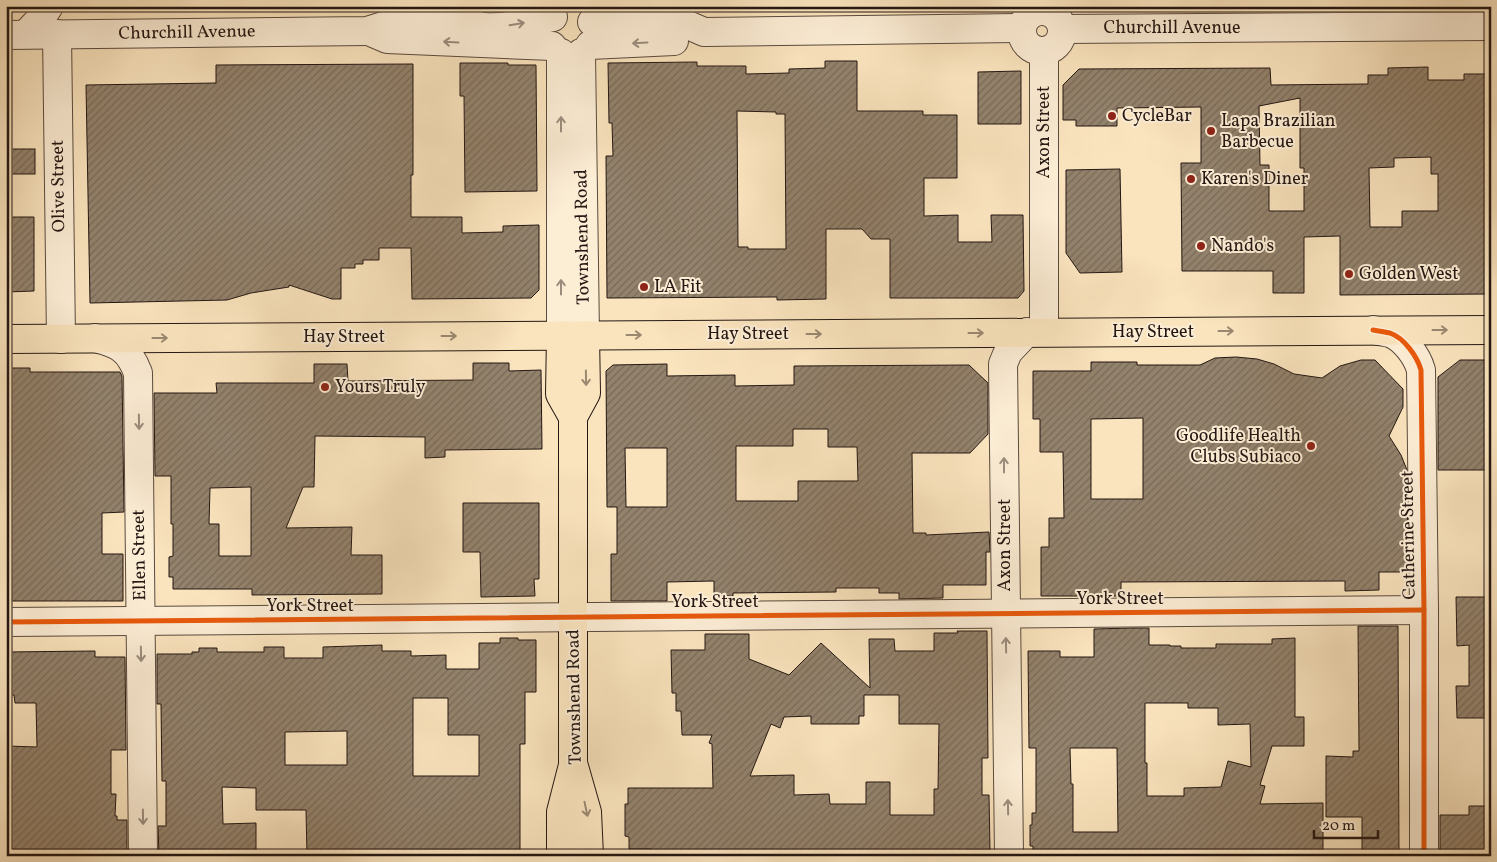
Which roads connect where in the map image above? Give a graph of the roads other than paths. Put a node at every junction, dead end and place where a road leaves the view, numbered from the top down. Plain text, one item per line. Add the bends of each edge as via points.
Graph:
1 (49, 6) edge
2 (66, 6) edge
3 (1042, 8) edge
4 (1491, 26) edge
5 (571, 27) edge
6 (1022, 28) junction
7 (1063, 29) junction
8 (16, 34) edge
9 (70, 34) junction
10 (1044, 52) junction
11 (1374, 330) junction
12 (1491, 330) edge
13 (1036, 332) junction
14 (573, 335) junction
15 (95, 338) junction
16 (6, 339) edge
17 (61, 339) junction
18 (1424, 610) junction
19 (1005, 614) junction
20 (573, 617) junction
21 (141, 621) junction
22 (6, 622) edge
23 (574, 763) junction
24 (143, 856) edge
25 (562, 856) edge
26 (589, 856) edge
27 (1009, 856) edge
28 (1424, 856) edge

1 - 8 street via 42,18
2 - 9 street
3 - 6 street via 1027,18
3 - 7 street via 1056,16
4 - 7 street, Churchill Avenue
5 - 6 street, Churchill Avenue via 688,25 704,32
5 - 9 street, Churchill Avenue via 387,39 367,31
5 - 14 street, Townshend Road
6 - 10 street via 1027,45
7 - 10 street via 1056,47
8 - 9 street, Churchill Avenue
9 - 17 street, Olive Street
10 - 13 street, Axon Street
11 -> 12 main road, Hay Street
13 -> 11 main road, Hay Street
11 - 18 street, Catherine Street via 1396,337 1410,350 1421,370
14 -> 13 main road, Hay Street
19 -> 13 street, Axon Street via 1003,364 1008,352
15 -> 14 main road, Hay Street
14 - 20 main road, Townshend Road via 560,394 573,417
15 - 17 main road, Hay Street
15 -> 21 street, Ellen Street via 123,349 138,373
16 - 17 main road, Hay Street
18 - 19 street, York Street
18 - 28 street, Catherine Street
19 - 20 street, York Street
27 -> 19 street, Axon Street
20 - 21 street, York Street
20 - 23 main road, Townshend Road
21 - 22 street, York Street
21 -> 24 street, Ellen Street
23 - 25 main road via 561,812
23 -> 26 main road, Townshend Road via 587,812

